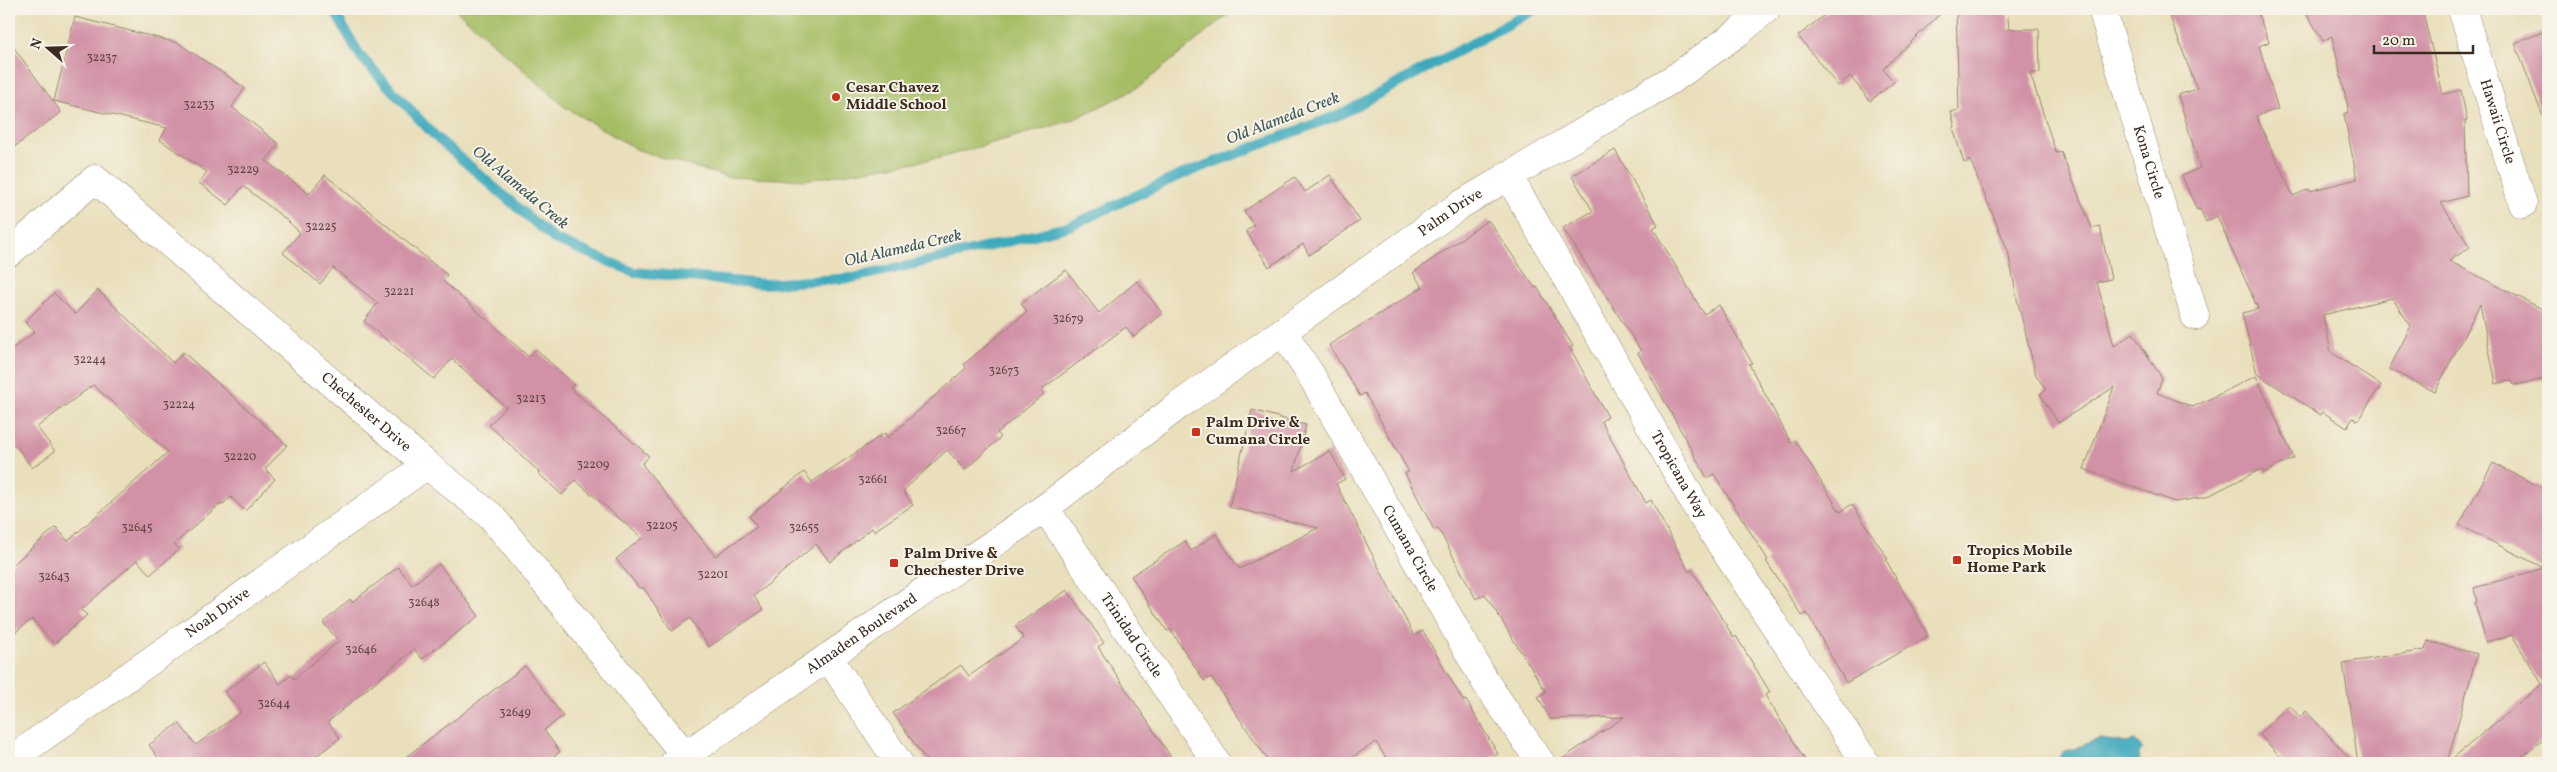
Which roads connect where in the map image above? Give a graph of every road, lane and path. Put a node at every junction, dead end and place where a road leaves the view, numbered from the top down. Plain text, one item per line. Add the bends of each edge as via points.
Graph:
1 (1766, 9) edge
2 (2102, 9) edge
3 (2462, 9) edge
4 (1508, 175) junction
5 (2523, 204) dead end
6 (9, 253) edge
7 (2195, 316) dead end
8 (1283, 332) junction
9 (1144, 430) joint
10 (427, 465) junction
11 (1045, 508) junction
12 (828, 657) junction
13 (679, 759) edge
14 (9, 761) edge
15 (899, 763) edge
16 (1217, 763) edge
17 (1541, 763) edge
18 (1866, 763) edge

1 - 4 street, Palm Drive via 1676,77
2 - 7 street, Kona Circle
3 - 5 street, Hawaii Circle
4 - 8 street, Palm Drive via 1460,205
4 - 18 street, Tropicana Way via 1700,513
6 - 10 street, Chechester Drive via 95,179
8 - 9 street, Palm Drive
8 - 17 street, Cumana Circle via 1311,375 1486,683
9 - 11 street, Almaden Boulevard
10 - 13 street, Chechester Drive via 491,516
10 - 14 street, Noah Drive
11 - 12 street, Almaden Boulevard
11 - 16 street, Trinidad Circle
12 - 13 street, Almaden Boulevard
12 - 15 street

